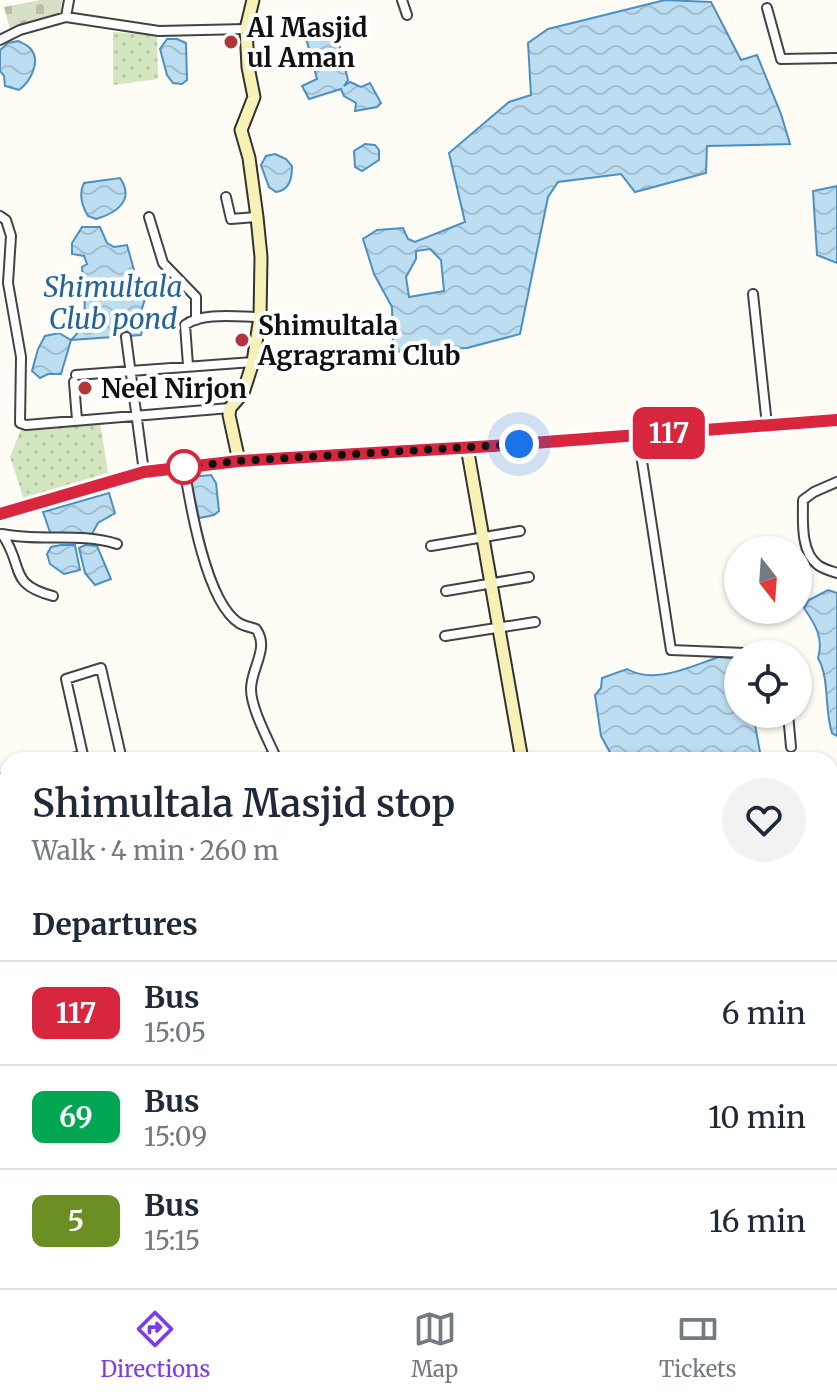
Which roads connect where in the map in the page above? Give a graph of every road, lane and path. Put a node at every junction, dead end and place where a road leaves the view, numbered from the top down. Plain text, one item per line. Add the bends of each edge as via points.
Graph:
1 (69, 0) edge
2 (253, 0) edge
3 (402, 0) edge
4 (767, 8) dead end
5 (407, 15) dead end
6 (66, 17) junction
7 (246, 29) junction
8 (0, 40) edge
9 (837, 58) edge
10 (226, 197) dead end
11 (0, 216) edge
12 (149, 217) dead end
13 (257, 217) junction
14 (4, 288) edge
15 (753, 294) dead end
16 (260, 317) junction
17 (196, 320) junction
18 (126, 337) dead end
19 (253, 362) junction
20 (188, 365) junction
21 (130, 369) junction
22 (230, 408) junction
23 (136, 415) junction
24 (77, 420) junction
25 (837, 420) edge
26 (767, 425) junction
27 (638, 435) junction
28 (467, 447) junction
29 (239, 461) junction
30 (184, 467) junction
31 (144, 472) junction
32 (837, 482) edge
33 (0, 514) edge
34 (520, 531) dead end
35 (1, 532) edge
36 (484, 537) junction
37 (117, 544) dead end
38 (431, 546) dead end
39 (837, 573) edge
40 (529, 577) dead end
41 (491, 584) junction
42 (446, 591) dead end
43 (53, 596) dead end
44 (535, 622) dead end
45 (498, 627) junction
46 (445, 636) dead end
47 (724, 652) edge
48 (789, 728) edge
49 (791, 747) dead end
50 (82, 752) edge
51 (120, 752) edge
52 (274, 752) edge
53 (521, 752) edge

1 - 6 street
2 - 7 main road
3 - 5 street
4 - 9 street via 781,59
6 - 7 street via 159,31
6 - 8 street
7 - 13 main road via 254,97 241,130
10 - 13 street via 231,219
11 - 14 street via 11,236
12 - 17 street via 163,263 196,297
13 - 16 main road
14 - 24 street via 21,357 20,423
15 - 26 street
16 - 17 street
16 - 19 main road
17 - 20 street via 185,325
18 - 21 street
19 - 20 street
19 - 22 main road via 243,393
20 - 21 street
21 - 23 street
21 - 24 street via 75,378
22 - 23 street
22 - 29 main road
23 - 24 street
23 - 31 street
25 - 26 main road
26 - 27 main road
27 - 28 main road
27 - 47 street via 671,650
28 - 29 main road
28 - 36 main road
29 - 30 main road
30 - 31 main road
30 - 52 street via 194,529 217,593 235,620 261,636 251,691
31 - 33 main road
32 - 39 street via 803,500 803,524 816,564
34 - 36 street
35 - 37 street via 28,539 90,537
35 - 43 street via 25,585
36 - 38 street
36 - 41 main road
40 - 41 street
41 - 42 street
41 - 45 main road
44 - 45 street
45 - 46 street
45 - 53 main road
48 - 49 street
50 - 51 street via 66,679 101,668

